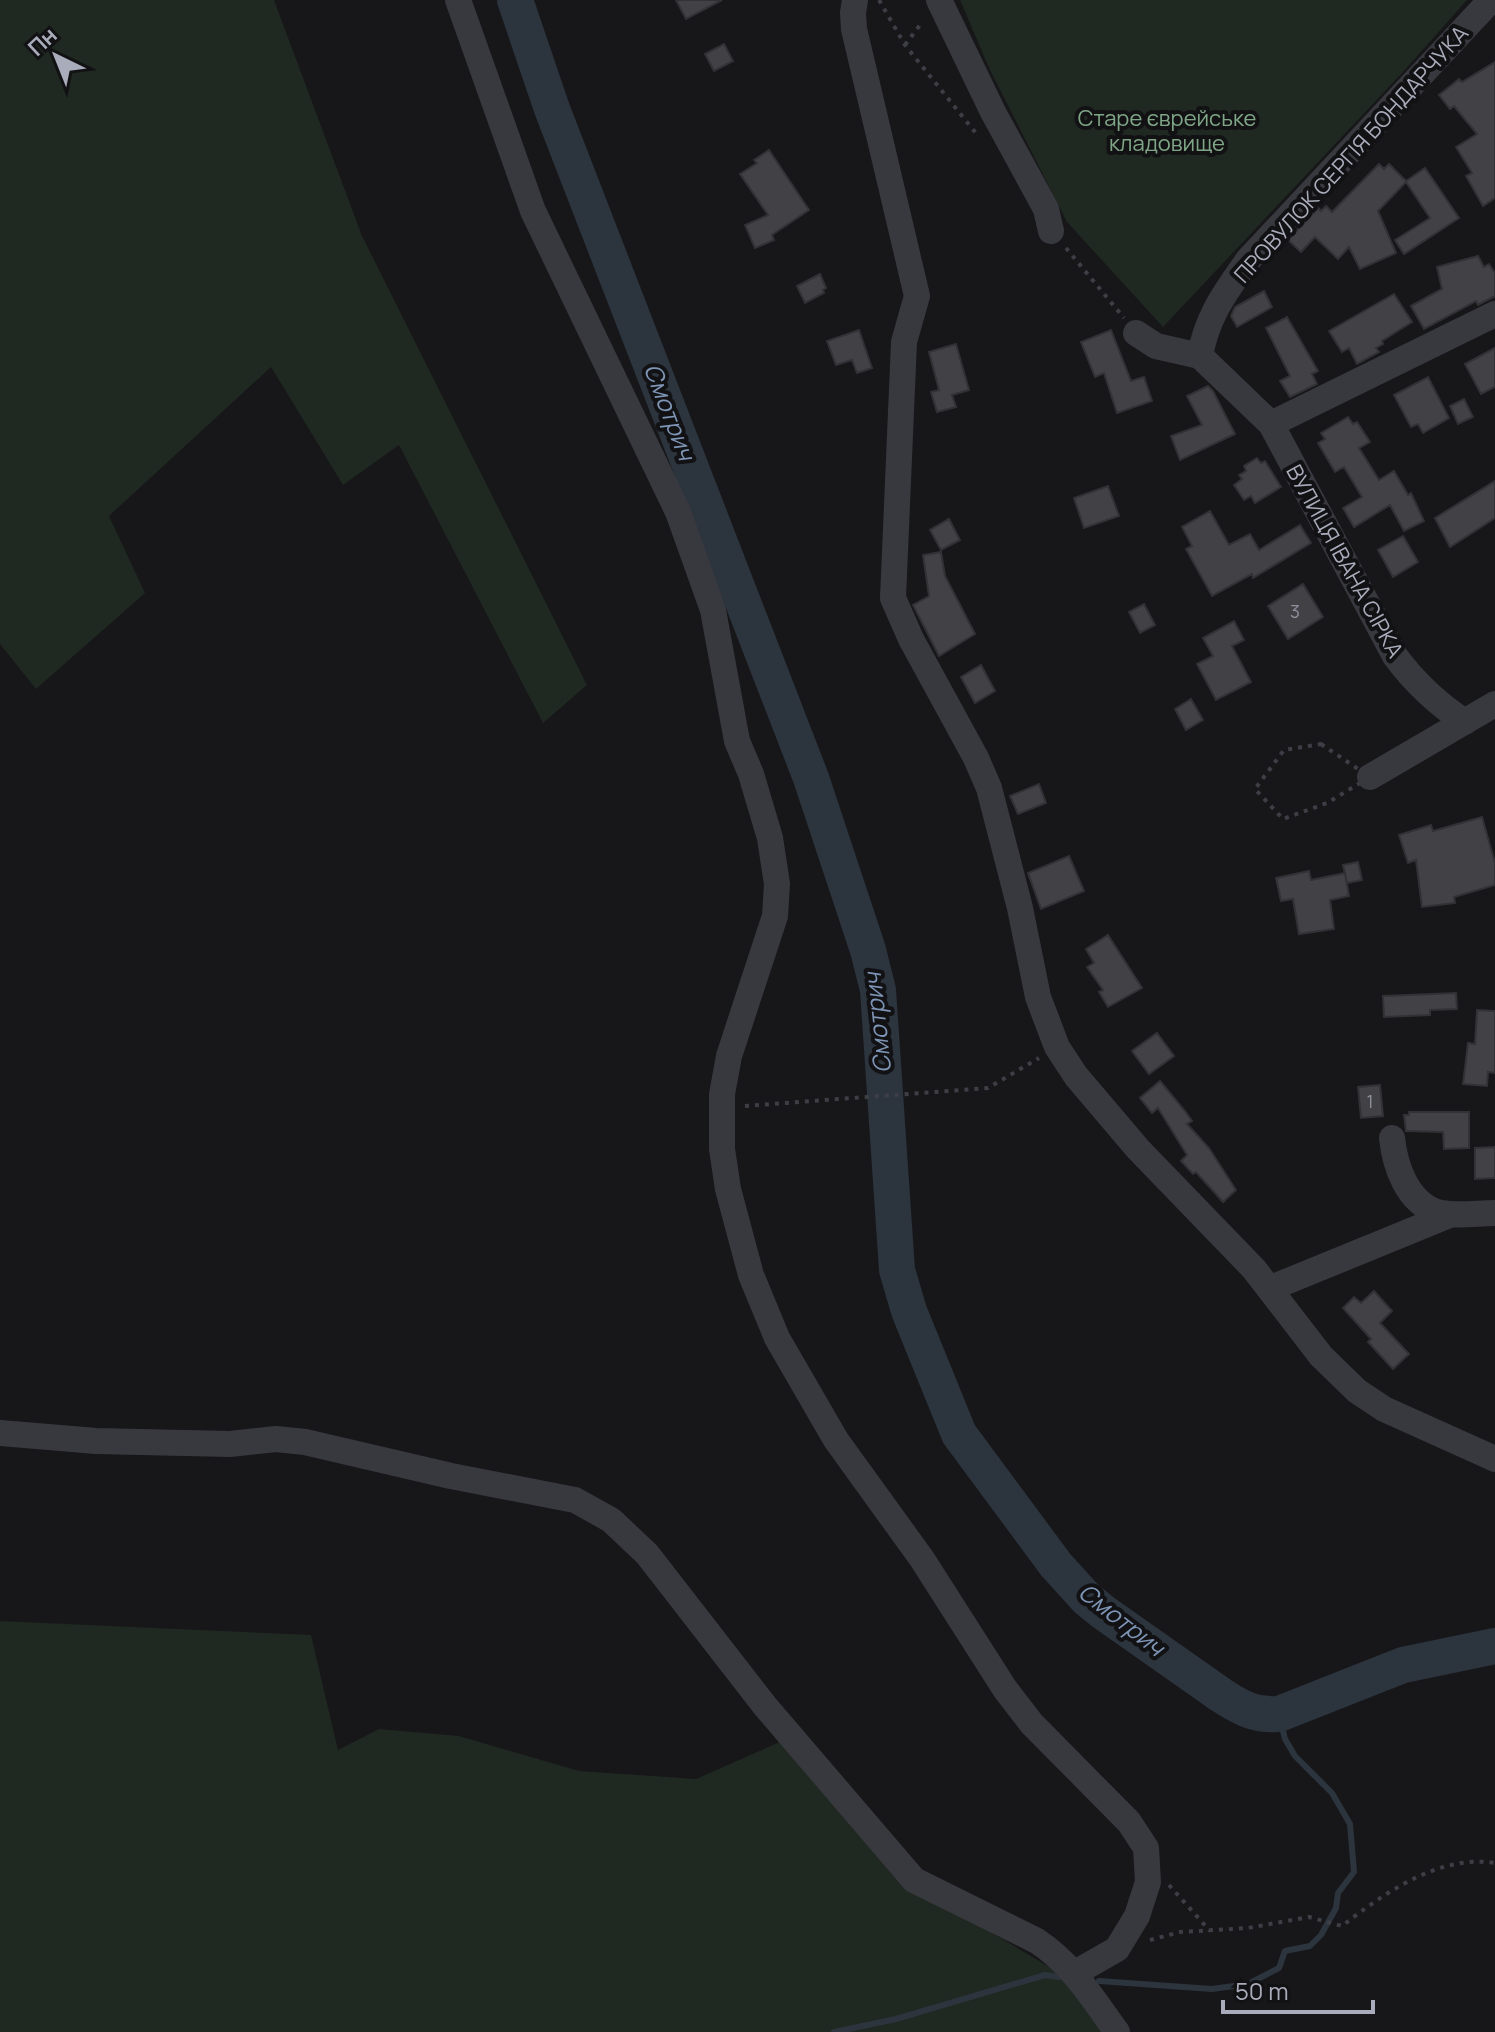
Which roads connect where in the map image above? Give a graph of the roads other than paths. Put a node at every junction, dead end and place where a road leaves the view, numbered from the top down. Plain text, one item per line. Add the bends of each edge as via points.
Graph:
1 (458, 0) edge
2 (855, 0) edge
3 (1491, 0) edge
4 (934, 4) edge
5 (1051, 231) dead end
6 (1495, 314) edge
7 (1136, 333) dead end
8 (1200, 356) junction
9 (1271, 424) junction
10 (1495, 704) edge
11 (1465, 722) junction
12 (1370, 777) road end
13 (1392, 1138) dead end
14 (1495, 1213) edge
15 (1452, 1214) junction
16 (1271, 1288) junction
17 (0, 1433) edge
18 (1495, 1459) edge
19 (1075, 1973) junction
20 (1117, 2032) edge

1 - 19 street via 533,211 678,512 713,610 737,741 770,838 777,884 775,916 729,1056 722,1107 728,1189 751,1275 777,1338 836,1440 922,1559 1005,1689 1032,1724 1129,1822 1146,1848 1148,1882 1137,1916 1117,1949
2 - 16 street via 854,29 917,296 904,342 893,598 989,788 1038,997 1057,1047 1138,1149
3 - 8 street, ПРОВУЛОК СЕРГІЯ БОНДАРЧУКА via 1248,260 1216,306
4 - 5 street via 1046,209
6 - 9 street
7 - 8 street via 1156,346
8 - 9 street, ВУЛИЦЯ ІВАНА СІРКА
9 - 11 street, ВУЛИЦЯ ІВАНА СІРКА via 1395,656 1423,690
10 - 11 street
11 - 12 street
13 - 15 street via 1408,1189 1426,1206
14 - 15 street
15 - 16 street
16 - 18 street via 1321,1356 1357,1391
17 - 19 street via 111,1442 230,1444 276,1439 575,1500 611,1520 647,1554 765,1706 914,1880 1037,1941
19 - 20 street

